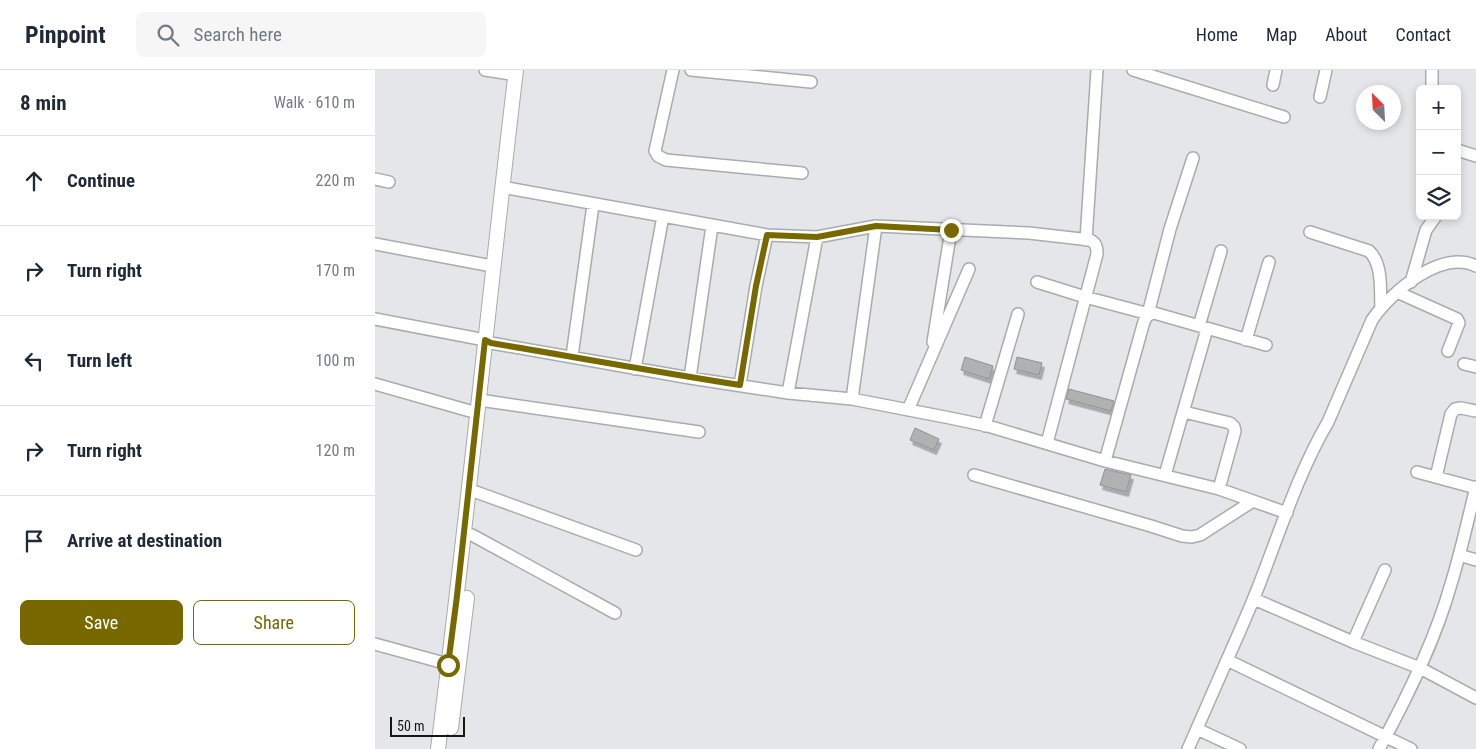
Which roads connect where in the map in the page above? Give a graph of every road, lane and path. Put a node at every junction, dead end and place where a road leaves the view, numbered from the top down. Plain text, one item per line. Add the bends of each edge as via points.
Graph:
1 (485, 70) edge
2 (673, 70) edge
3 (691, 70) edge
4 (1097, 70) edge
5 (1133, 70) edge
6 (1277, 70) edge
7 (1326, 70) edge
8 (1432, 70) edge
9 (518, 72) edge
10 (811, 82) dead end
11 (1273, 85) dead end
12 (1432, 85) edge
13 (1320, 97) dead end
14 (1284, 117) dead end
15 (1461, 151) edge
16 (1476, 156) edge
17 (1193, 158) dead end
18 (802, 173) dead end
19 (375, 179) edge
20 (389, 182) dead end
21 (506, 187) junction
22 (593, 204) junction
23 (663, 216) junction
24 (1433, 220) edge
25 (712, 226) junction
26 (876, 226) junction
27 (951, 230) junction
28 (1310, 232) dead end
29 (767, 235) junction
30 (817, 237) junction
31 (1086, 240) junction
32 (375, 244) edge
33 (1221, 251) dead end
34 (1269, 262) dead end
35 (492, 266) junction
36 (1476, 266) edge
37 (969, 269) dead end
38 (1037, 282) dead end
39 (1411, 282) junction
40 (1397, 292) junction
41 (1085, 297) junction
42 (1381, 308) junction
43 (1019, 314) dead end
44 (1148, 314) junction
45 (375, 319) edge
46 (1203, 327) junction
47 (1246, 340) junction
48 (488, 341) junction
49 (1265, 345) dead end
50 (1448, 351) dead end
51 (572, 356) junction
52 (930, 361) junction
53 (1464, 364) dead end
54 (1476, 367) edge
55 (635, 369) junction
56 (690, 378) junction
57 (375, 384) edge
58 (740, 385) junction
59 (789, 393) junction
60 (851, 399) junction
61 (482, 407) junction
62 (908, 410) junction
63 (1476, 411) edge
64 (1184, 412) junction
65 (985, 426) junction
66 (699, 432) dead end
67 (1047, 444) junction
68 (1105, 461) junction
69 (1417, 472) dead end
70 (974, 475) dead end
71 (1165, 475) junction
72 (1436, 477) junction
73 (1476, 487) edge
74 (1219, 489) junction
75 (476, 492) junction
76 (1253, 501) junction
77 (1287, 513) junction
78 (472, 535) junction
79 (636, 550) dead end
80 (1459, 555) junction
81 (1476, 560) edge
82 (1385, 570) dead end
83 (1254, 599) junction
84 (615, 614) dead end
85 (1353, 642) junction
86 (375, 644) edge
87 (1227, 660) junction
88 (453, 666) junction
89 (1420, 668) junction
90 (1476, 698) edge
91 (1197, 729) junction
92 (1386, 736) junction
93 (439, 749) edge
94 (448, 749) edge
95 (1188, 749) edge
96 (1240, 749) edge
97 (1379, 749) edge
98 (1411, 749) edge

1 - 9 street
2 - 18 street via 655,150 658,156 666,160
3 - 10 street
4 - 31 street
5 - 14 street
6 - 11 street
7 - 13 street
8 - 12 street
9 - 21 main road
15 - 16 street
17 - 44 street via 1169,229
19 - 20 street
21 - 22 street
21 - 35 main road
21 - 48 main road
22 - 23 street
22 - 51 street
23 - 25 street
23 - 55 street
24 - 39 street via 1426,230
25 - 29 street
25 - 56 street
26 - 27 street
26 - 30 street
26 - 60 street
27 - 31 street via 1029,233
27 - 52 street
28 - 42 street via 1369,251 1375,256
29 - 30 street
29 - 58 street
30 - 59 street
31 - 41 street via 1094,242 1097,249
32 - 35 street
33 - 46 street
34 - 47 street
35 - 48 main road
36 - 39 street via 1464,262 1447,263
37 - 52 street
38 - 41 street
39 - 40 street
40 - 42 street
40 - 50 street via 1457,318 1459,323
41 - 44 street
41 - 67 street
42 - 77 street via 1372,320
43 - 65 street
44 - 46 street
44 - 68 street
45 - 48 street
46 - 47 street
46 - 64 street
47 - 49 street
48 - 51 street
48 - 61 main road
51 - 55 street
52 - 62 street
53 - 54 street
55 - 56 street
56 - 58 street
57 - 61 street
58 - 59 street
59 - 60 street
60 - 62 street
61 - 66 street
61 - 75 main road
61 - 88 main road via 457,596
62 - 65 street
63 - 72 street via 1461,408 1451,414
64 - 71 street
64 - 74 street via 1230,423 1234,427
65 - 67 street
67 - 68 street
68 - 71 street
69 - 72 street
70 - 76 street via 1192,537
71 - 74 street
72 - 73 street
73 - 80 street
74 - 76 street
75 - 78 main road
75 - 79 street
76 - 77 street
77 - 83 street
78 - 84 street
78 - 88 main road via 467,595
80 - 81 street
80 - 89 street
82 - 85 street
83 - 85 street
83 - 87 street
85 - 89 street
86 - 88 street
87 - 91 street
87 - 92 street
88 - 93 main road
88 - 94 main road
89 - 90 street
89 - 92 street
91 - 95 street
91 - 96 street
92 - 97 street
92 - 98 street

